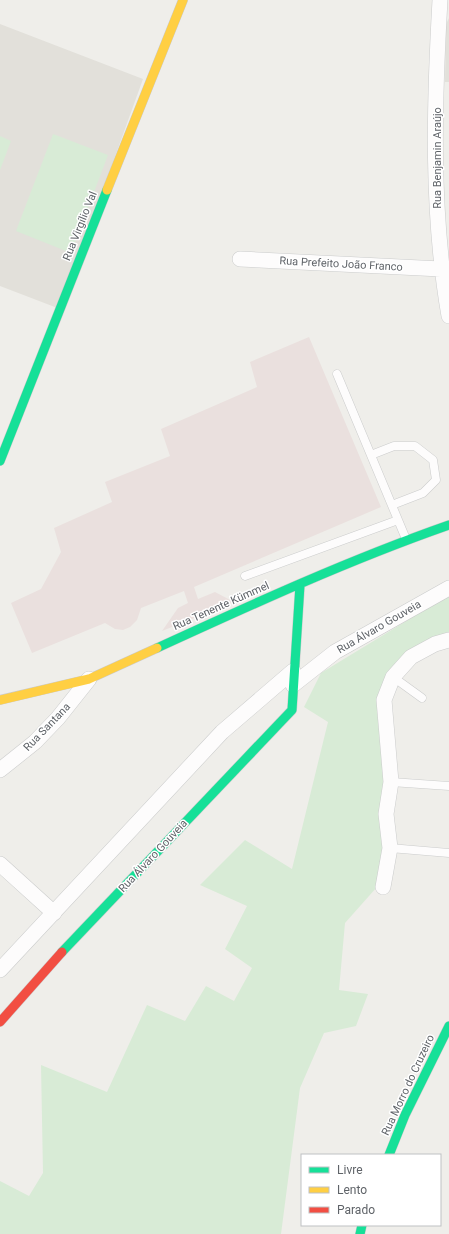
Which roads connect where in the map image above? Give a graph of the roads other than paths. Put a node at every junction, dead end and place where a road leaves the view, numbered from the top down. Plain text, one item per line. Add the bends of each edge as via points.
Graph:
1 (183, 0) edge
2 (440, 0) edge
3 (240, 259) dead end
4 (441, 269) junction
5 (449, 316) edge
6 (337, 374) dead end
7 (370, 455) junction
8 (0, 461) edge
9 (392, 505) junction
10 (398, 520) junction
11 (449, 524) edge
12 (406, 540) junction
13 (245, 576) dead end
14 (300, 585) junction
15 (449, 588) edge
16 (449, 640) edge
17 (393, 677) junction
18 (293, 678) junction
19 (89, 680) junction
20 (422, 698) dead end
21 (0, 700) edge
22 (0, 770) edge
23 (391, 782) junction
24 (449, 786) edge
25 (390, 848) junction
26 (449, 853) edge
27 (0, 864) edge
28 (383, 887) dead end
29 (54, 913) junction
30 (0, 970) edge
31 (0, 1022) edge
32 (449, 1026) edge
33 (389, 1154) edge

1 - 8 street, Rua Virgílio Val
2 - 4 street, Rua Benjamin Araújo via 436,211
3 - 4 street, Rua Prefeito João Franco
4 - 5 street, Rua Benjamin Araújo
6 - 7 lane
7 - 9 lane
7 - 9 lane via 394,446 415,446 433,460 436,480 423,493
9 - 10 lane
10 - 12 lane
10 - 13 lane
11 - 12 street, Rua Tenente Kümmel
12 - 14 street, Rua Tenente Kümmel
14 - 18 street, Rua Álvaro Gouveia
14 - 19 street, Rua Tenente Kümmel
15 - 18 street, Rua Álvaro Gouveia
16 - 17 street via 435,644 411,657
17 - 20 lane
17 - 23 street via 384,700
18 - 29 street, Rua Álvaro Gouveia via 222,732
18 - 31 street, Rua Álvaro Gouveia via 292,710 63,950
19 - 21 street, Rua Tenente Kümmel
19 - 22 street, Rua Santana via 35,742
23 - 24 lane
23 - 25 street via 386,814
25 - 26 lane
25 - 28 street
27 - 29 street
29 - 30 street, Rua Álvaro Gouveia
32 - 33 street, Rua Morro do Cruzeiro via 405,1115

